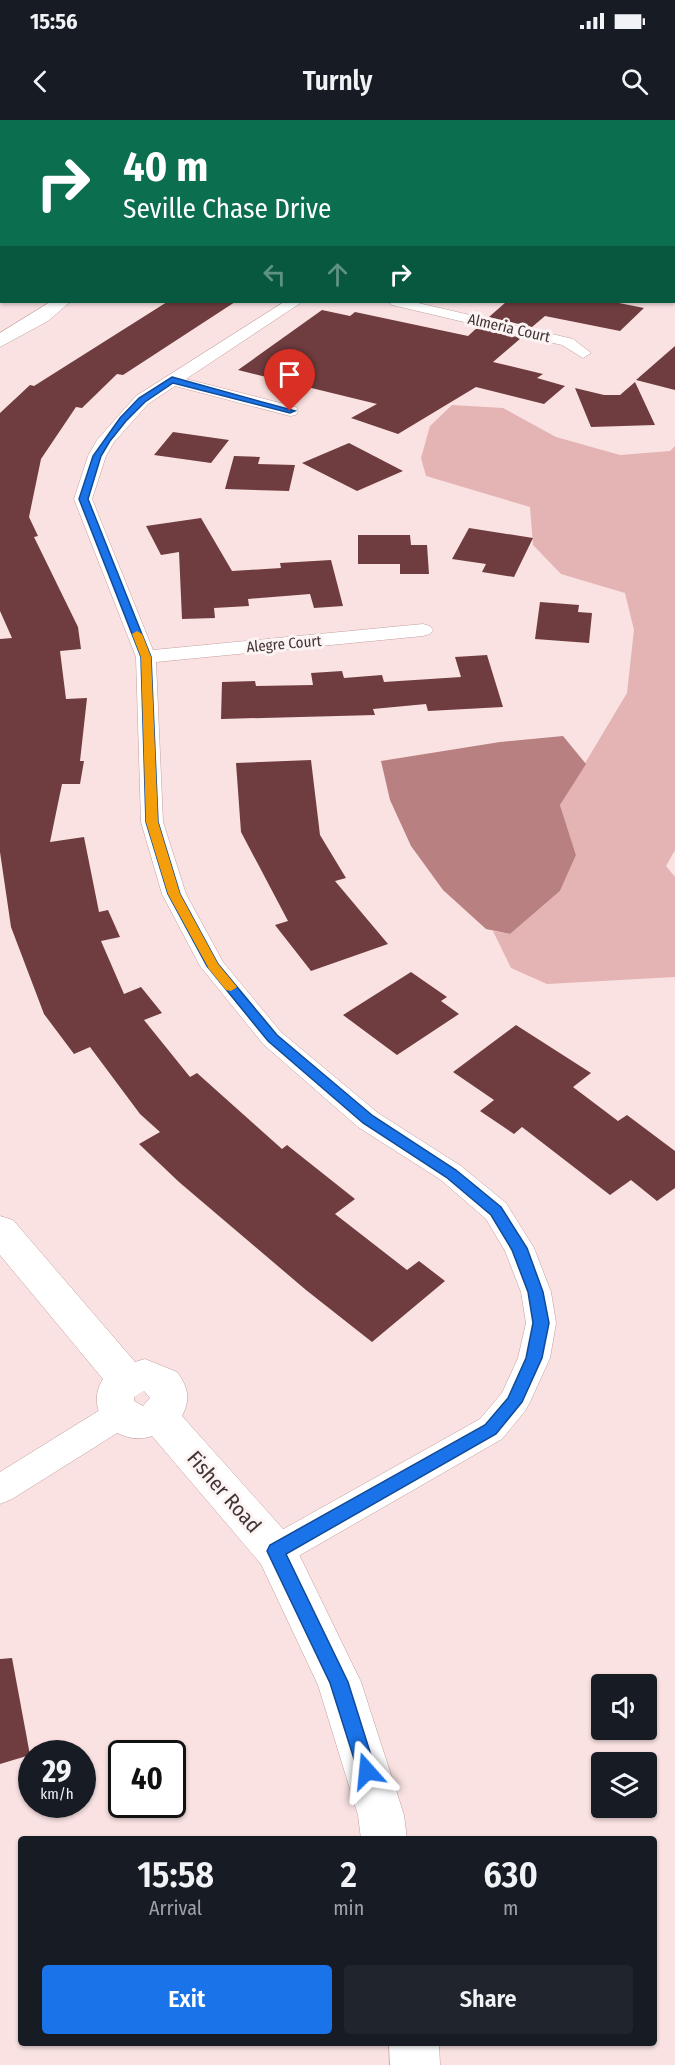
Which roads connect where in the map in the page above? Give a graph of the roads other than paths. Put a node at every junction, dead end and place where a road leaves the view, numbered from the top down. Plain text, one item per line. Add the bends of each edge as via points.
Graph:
1 (60, 303) edge
2 (292, 303) edge
3 (400, 303) edge
4 (0, 341) edge
5 (583, 353) dead end
6 (172, 380) junction
7 (290, 411) dead end
8 (423, 630) dead end
9 (146, 657) junction
10 (0, 1230) edge
11 (135, 1404) junction
12 (0, 1489) edge
13 (276, 1551) junction
14 (384, 1836) edge
15 (414, 2046) edge
16 (415, 2065) edge

1 - 4 street
2 - 6 street
3 - 5 street, Almeria Court via 567,342
6 - 7 street
6 - 9 street via 142,400 106,441 83,499
8 - 9 street, Alegre Court
9 - 13 street via 152,822 174,894 213,966 272,1038 368,1120 451,1173 496,1211 519,1248 536,1292 541,1323 534,1358 514,1402 491,1430
10 - 11 street, Fisher Road
11 - 12 street
11 - 13 street, Fisher Road
13 - 14 street, Fisher Road via 339,1682 381,1815
15 - 16 street

